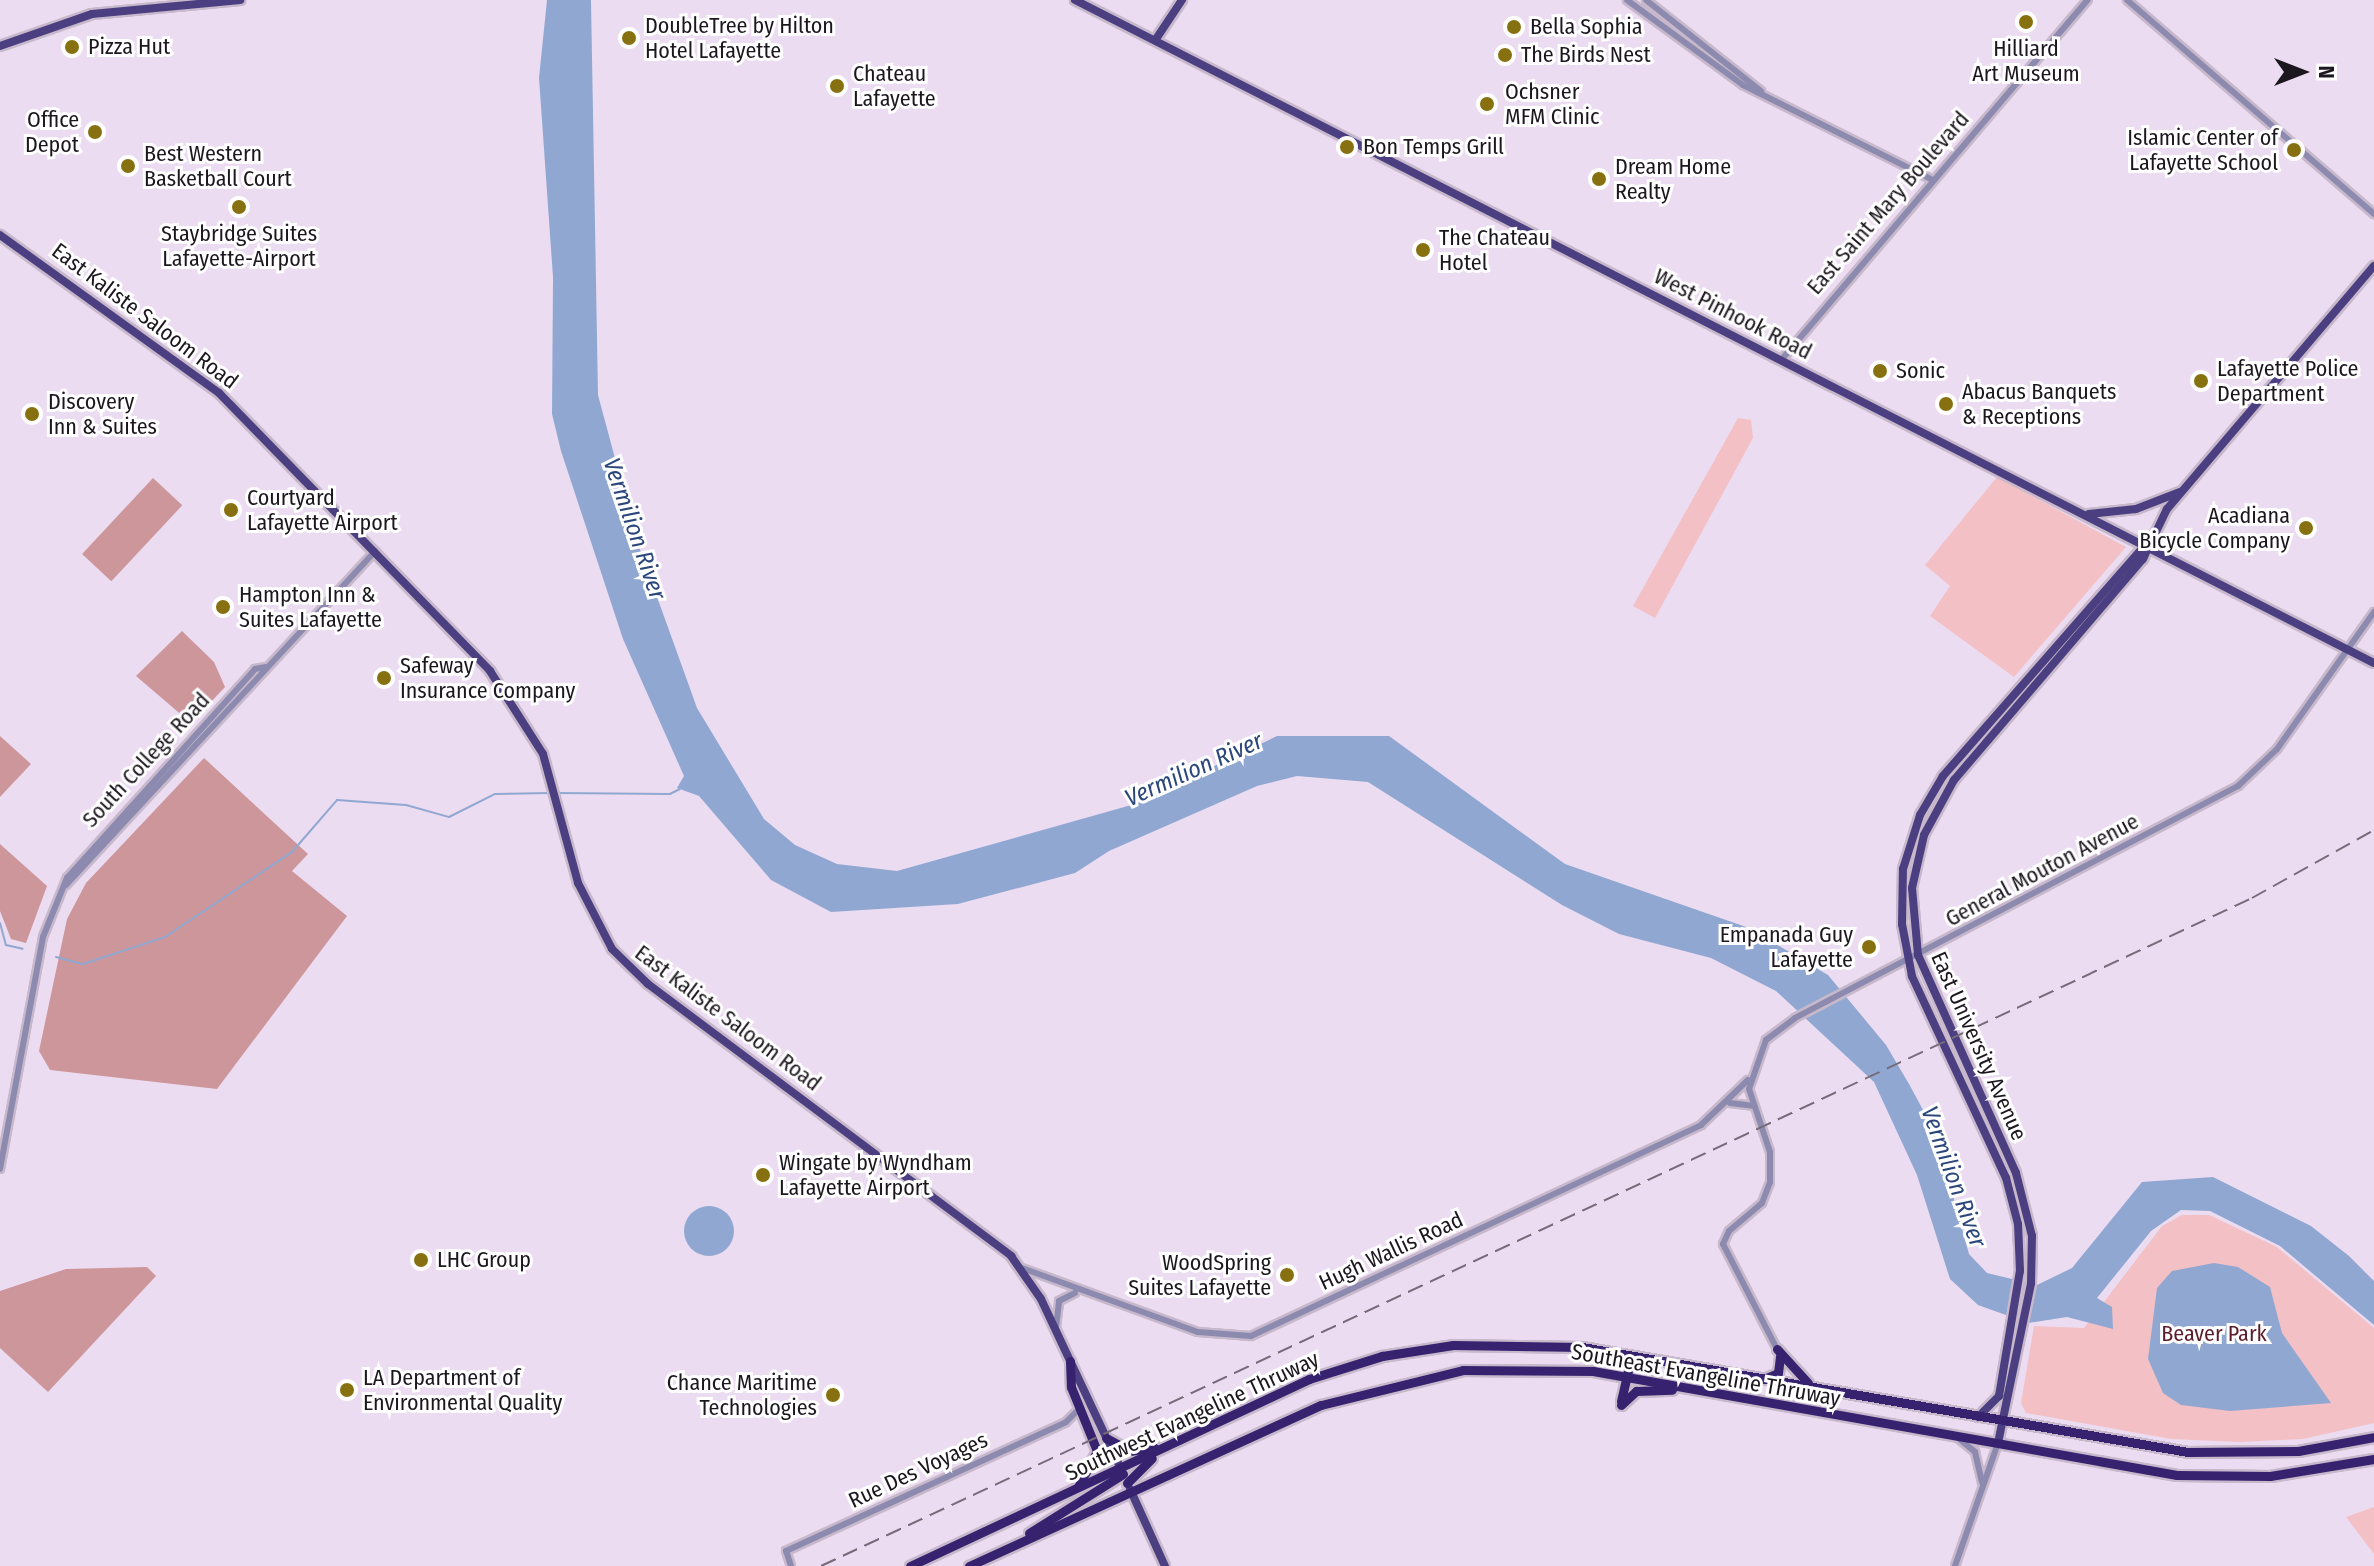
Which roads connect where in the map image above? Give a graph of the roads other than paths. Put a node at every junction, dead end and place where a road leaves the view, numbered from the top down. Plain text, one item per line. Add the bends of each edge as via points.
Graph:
1 (240, 0) edge
2 (1075, 0) edge
3 (1182, 0) edge
4 (1627, 0) edge
5 (1646, 0) edge
6 (2088, 0) edge
7 (2127, 0) edge
8 (1156, 39) junction
9 (0, 46) edge
10 (1761, 91) junction
11 (1933, 180) junction
12 (2374, 214) edge
13 (0, 235) edge
14 (2374, 266) edge
15 (1782, 359) junction
16 (2180, 492) junction
17 (2089, 514) junction
18 (2146, 544) junction
19 (375, 551) junction
20 (2374, 612) edge
21 (2347, 650) junction
22 (2053, 651) junction
23 (2061, 659) junction
24 (2374, 663) edge
25 (1929, 798) junction
26 (1939, 803) junction
27 (1918, 955) junction
28 (1908, 960) junction
29 (1750, 1077) junction
30 (1730, 1103) junction
31 (1753, 1106) junction
32 (1999, 1137) junction
33 (1989, 1141) junction
34 (2004, 1146) junction
35 (1994, 1151) junction
36 (0, 1169) edge
37 (1022, 1268) junction
38 (1080, 1294) junction
39 (1056, 1331) junction
40 (1777, 1349) junction
41 (1070, 1361) junction
42 (1659, 1362) junction
43 (1626, 1377) junction
44 (1762, 1379) junction
45 (1650, 1381) junction
46 (1703, 1391) junction
47 (1834, 1391) junction
48 (1079, 1409) junction
49 (1976, 1417) junction
50 (1066, 1422) junction
51 (2005, 1422) junction
52 (1085, 1423) junction
53 (1195, 1432) junction
54 (1956, 1435) junction
55 (2374, 1437) edge
56 (1106, 1438) junction
57 (1998, 1443) junction
58 (1163, 1448) junction
59 (2374, 1459) edge
60 (1126, 1479) junction
61 (1983, 1485) junction
62 (1074, 1490) junction
63 (999, 1552) junction
64 (791, 1566) edge
65 (910, 1566) edge
66 (969, 1566) edge
67 (1165, 1566) edge
68 (1955, 1566) edge

1 - 9 main road via 92,14
2 - 8 main road, West Pinhook Road
3 - 8 main road
4 - 10 street via 1737,81
5 - 10 street
6 - 11 street, East Saint Mary Boulevard
7 - 12 street
8 - 15 main road, West Pinhook Road
10 - 11 street
11 - 15 street, East Saint Mary Boulevard
13 - 19 main road, East Kaliste Saloom Road via 219,393
14 - 16 main road, East University Avenue
15 - 17 main road, West Pinhook Road
16 - 17 main road via 2136,509
16 - 18 main road, East University Avenue
17 - 18 main road, West Pinhook Road
18 - 21 main road, West Pinhook Road
18 - 22 main road, East University Avenue
18 - 23 main road, East University Avenue via 2143,559
19 - 36 street, South College Road via 265,667 255,669 89,848 63,887 43,937
19 - 37 main road, East Kaliste Saloom Road via 500,682 553,777 585,902 623,962 976,1226
20 - 21 street, General Mouton Avenue
21 - 24 main road, West Pinhook Road
21 - 27 street, General Mouton Avenue via 2277,749 2238,786
22 - 23 main road
22 - 25 main road, East University Avenue
23 - 26 main road, East University Avenue
25 - 26 main road
25 - 28 main road, East University Avenue via 1903,869
26 - 27 main road, East University Avenue via 1914,875
27 - 28 street, General Mouton Avenue
27 - 32 main road, East University Avenue
28 - 29 street, General Mouton Avenue via 1795,1018 1766,1040
28 - 33 main road, East University Avenue
29 - 30 street, Hugh Wallis Road
29 - 31 street, General Mouton Avenue
30 - 31 street
30 - 38 street, Hugh Wallis Road via 1701,1125 1251,1336 1210,1336
31 - 40 street, General Mouton Avenue via 1770,1152 1770,1182 1755,1211 1726,1234 1723,1249
32 - 33 main road
32 - 34 main road, East University Avenue
33 - 35 main road, East University Avenue
34 - 35 main road
34 - 51 main road, East University Avenue via 2024,1198 2033,1251
35 - 49 main road, East University Avenue via 2013,1197 2021,1251 1996,1403
37 - 38 street, Hugh Wallis Road
37 - 39 main road, East Kaliste Saloom Road
38 - 39 street via 1059,1301
39 - 41 main road, East Kaliste Saloom Road
40 - 44 highway via 1781,1368
40 - 47 highway via 1800,1379
41 - 48 highway
41 - 56 main road, East Kaliste Saloom Road
42 - 43 highway via 1632,1362
42 - 44 highway, Southwest Evangeline Thruway
42 - 45 highway via 1644,1370
42 - 53 highway, Southwest Evangeline Thruway via 1539,1342 1421,1348 1330,1371
43 - 45 highway, Southeast Evangeline Thruway
43 - 46 highway via 1621,1405 1642,1390
43 - 60 highway, Southeast Evangeline Thruway via 1523,1367 1412,1378 1310,1409
44 - 47 highway, Southwest Evangeline Thruway
45 - 46 highway, Southeast Evangeline Thruway
46 - 54 highway, Southeast Evangeline Thruway
47 - 49 highway, Southeast Evangeline Thruway
48 - 50 street
48 - 52 highway
49 - 51 highway, Southeast Evangeline Thruway
50 - 52 street
50 - 64 street, Rue Des Voyages via 786,1551
51 - 55 highway via 2208,1453 2298,1451
51 - 57 main road, East University Avenue
52 - 62 highway via 1096,1459
53 - 56 highway via 1146,1450 1130,1451
53 - 58 highway, Southwest Evangeline Thruway
54 - 57 highway, Southeast Evangeline Thruway
54 - 61 street via 1975,1452
56 - 60 main road, East Kaliste Saloom Road
57 - 59 highway, Southeast Evangeline Thruway via 2153,1472 2227,1477 2294,1474
57 - 61 street
58 - 60 highway, Southwest Evangeline Thruway
58 - 60 highway
60 - 62 highway, Southwest Evangeline Thruway
60 - 63 highway, Southeast Evangeline Thruway
60 - 63 highway
60 - 67 main road, East Kaliste Saloom Road
61 - 68 street
62 - 65 highway, Southwest Evangeline Thruway
63 - 66 highway, Southeast Evangeline Thruway

